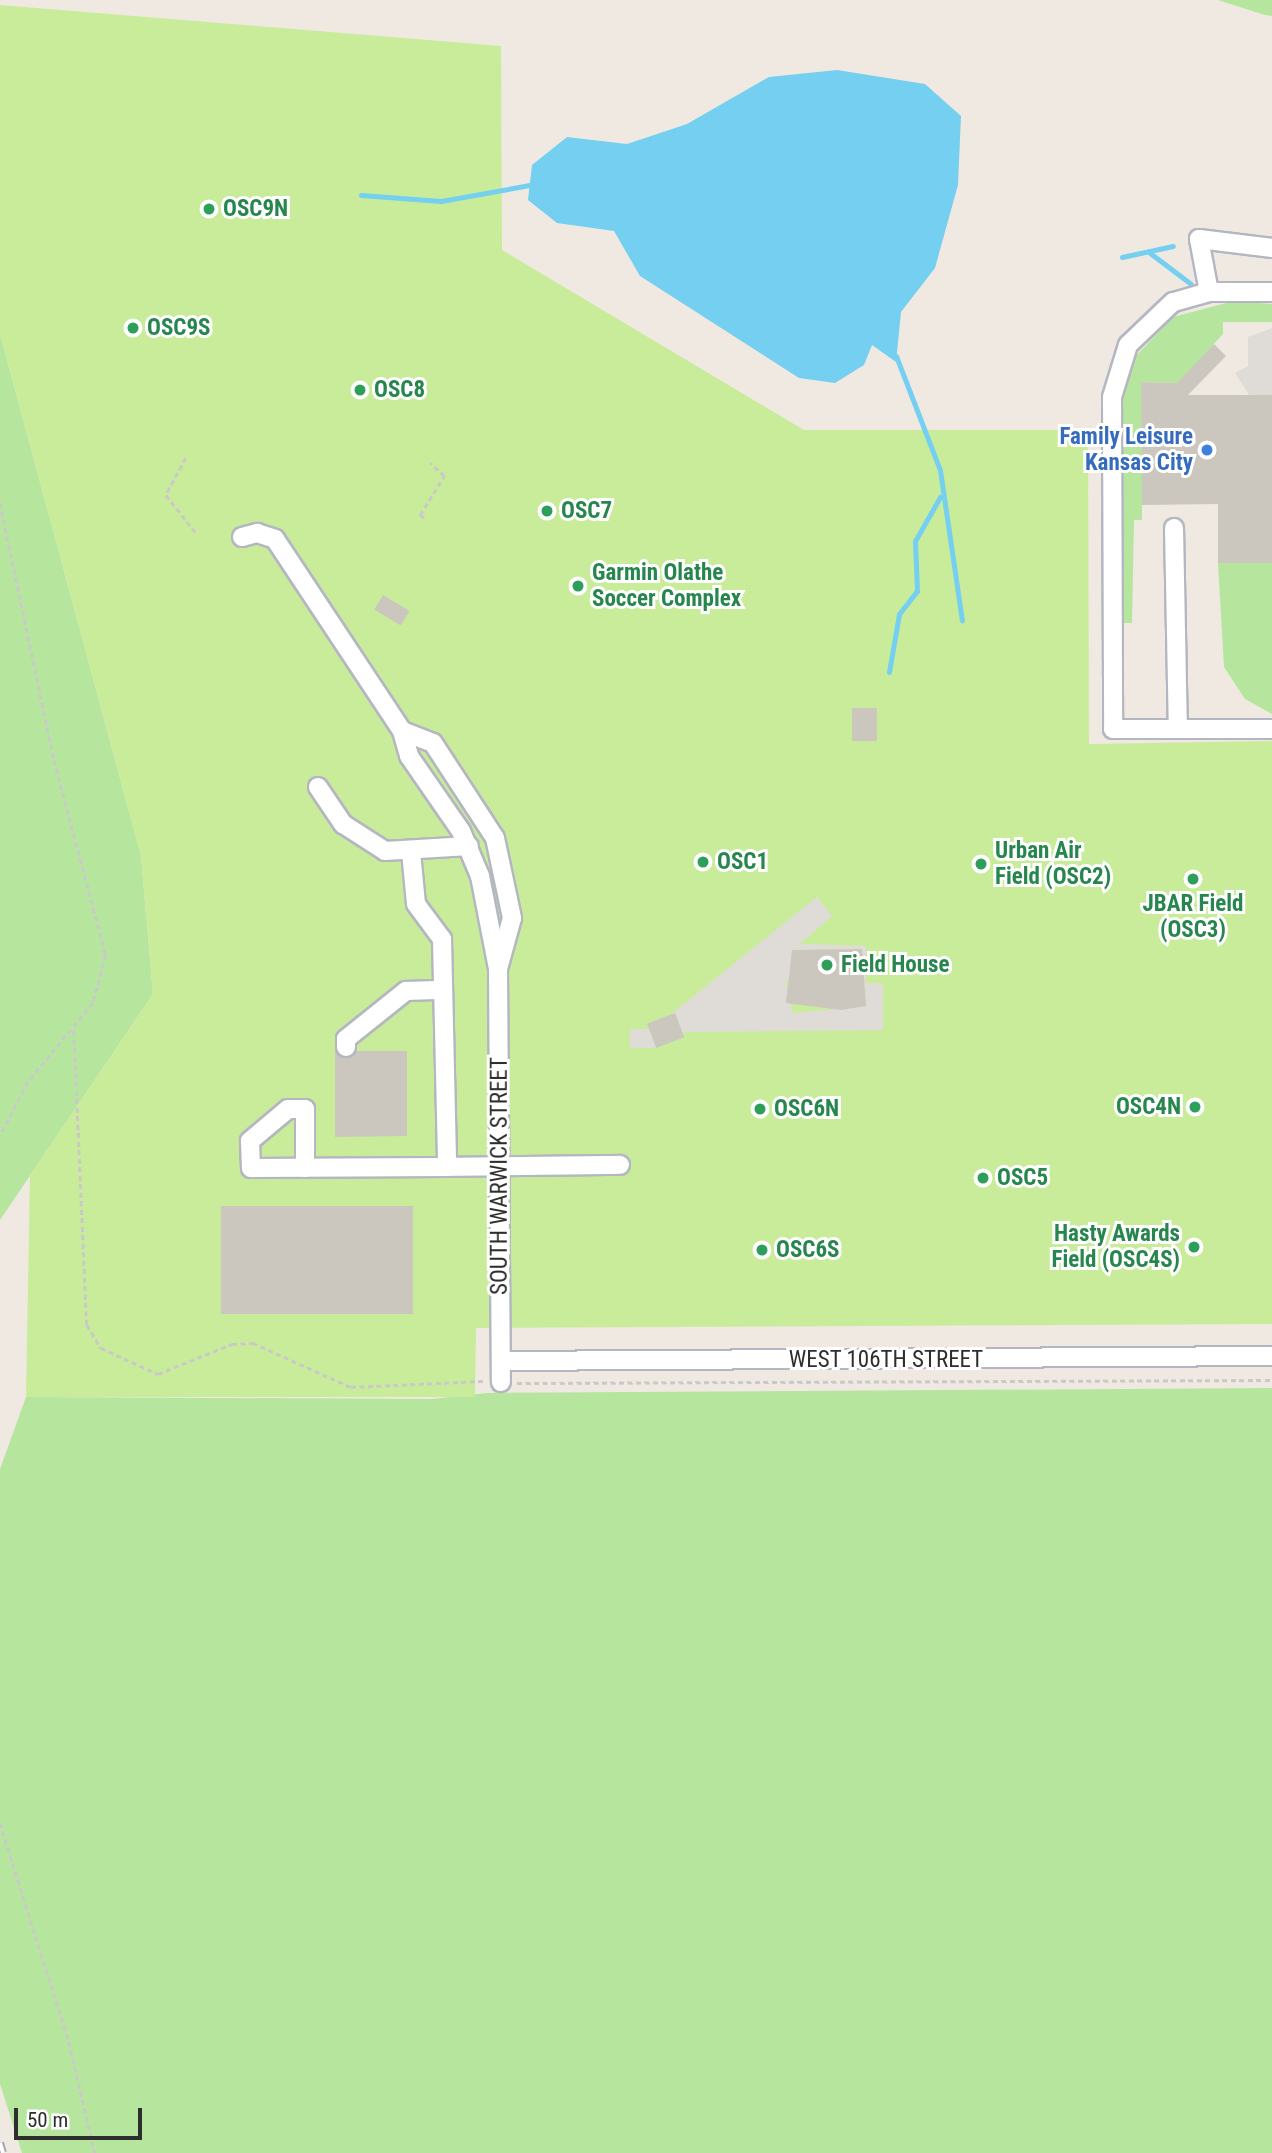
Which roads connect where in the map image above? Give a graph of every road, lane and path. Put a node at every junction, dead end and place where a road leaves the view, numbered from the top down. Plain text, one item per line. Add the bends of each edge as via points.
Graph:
1 (1272, 248) edge
2 (1209, 292) junction
3 (1272, 292) edge
4 (186, 458) dead end
5 (430, 463) dead end
6 (0, 503) edge
7 (424, 518) dead end
8 (1174, 528) dead end
9 (196, 533) dead end
10 (242, 537) dead end
11 (1178, 729) junction
12 (1272, 729) edge
13 (402, 731) junction
14 (318, 787) dead end
15 (469, 846) junction
16 (411, 852) junction
17 (498, 969) junction
18 (443, 990) junction
19 (74, 1031) junction
20 (346, 1047) dead end
21 (0, 1136) edge
22 (500, 1166) junction
23 (621, 1166) dead end
24 (447, 1167) junction
25 (305, 1168) dead end
26 (1272, 1356) edge
27 (501, 1362) junction
28 (1272, 1380) edge
29 (500, 1382) junction
30 (0, 1823) edge
31 (95, 2153) edge

1 - 2 street via 1199,239
2 - 3 street
2 - 11 street via 1173,302 1139,330 1119,362 1112,397 1113,729
4 - 9 path via 166,495
5 - 7 path via 444,476 420,515
6 - 19 path via 54,760 106,955 103,981
8 - 11 street
10 - 13 street via 257,533 275,539
11 - 12 street
13 - 15 street, SOUTH WARWICK STREET via 409,756
13 - 17 street, SOUTH WARWICK STREET via 433,743 495,838 512,918
14 - 16 street via 360,840
15 - 16 street
15 - 17 street, SOUTH WARWICK STREET
16 - 18 street via 416,904 442,939
17 - 22 street, SOUTH WARWICK STREET
18 - 20 street via 406,992 346,1039
18 - 24 street
19 - 21 path via 28,1082
19 - 29 path via 87,1325 101,1348 158,1374 232,1345 253,1343 351,1387
22 - 23 street
22 - 24 street
22 - 27 street, SOUTH WARWICK STREET
24 - 25 street
26 - 27 street, WEST 106TH STREET
27 - 29 street, SOUTH WARWICK STREET
28 - 29 path
30 - 31 path via 65,2028

